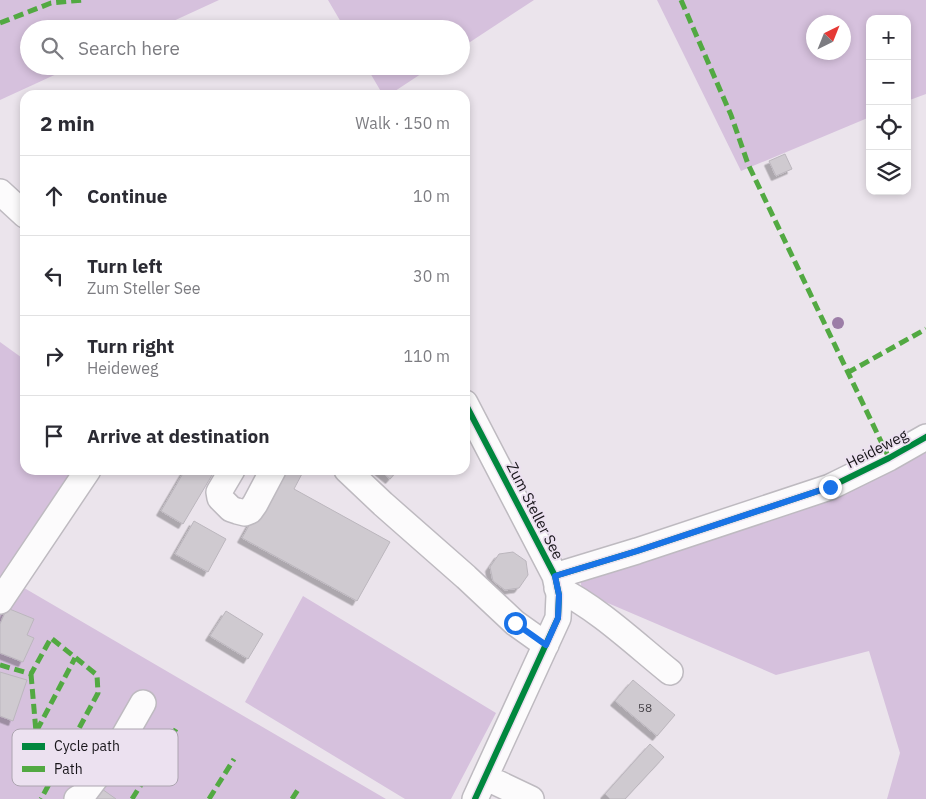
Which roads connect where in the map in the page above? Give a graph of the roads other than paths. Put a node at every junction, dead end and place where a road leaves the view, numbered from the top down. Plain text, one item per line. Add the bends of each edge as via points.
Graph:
1 (0, 192) edge
2 (20, 210) edge
3 (470, 413) edge
4 (926, 437) edge
5 (85, 475) edge
6 (229, 475) edge
7 (270, 475) edge
8 (352, 475) edge
9 (556, 582) junction
10 (0, 601) edge
11 (546, 645) junction
12 (670, 672) dead end
13 (142, 703) dead end
14 (128, 729) edge
15 (485, 777) junction
16 (90, 786) edge
17 (77, 799) edge
18 (475, 799) edge
19 (531, 799) edge

1 - 2 street
3 - 9 street, Zum Steller See
4 - 9 street, Heideweg via 830,487 637,551
5 - 10 street
6 - 7 street via 219,492 220,498 231,509 245,513 255,504
8 - 11 street via 515,623
9 - 11 street, Zum Steller See via 558,618
9 - 12 street
11 - 15 street, Zum Steller See
13 - 14 street
15 - 18 street, Zum Steller See
15 - 19 street
16 - 17 street

